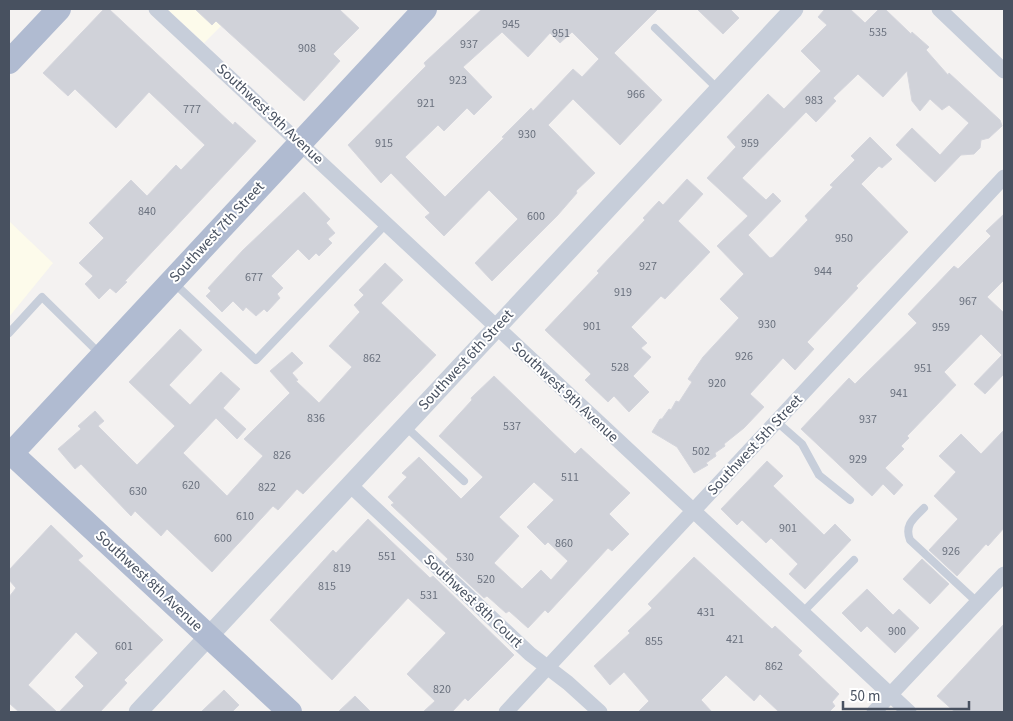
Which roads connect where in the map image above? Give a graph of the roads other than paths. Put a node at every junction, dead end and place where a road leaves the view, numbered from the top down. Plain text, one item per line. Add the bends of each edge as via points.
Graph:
1 (59, 9) edge
2 (156, 9) edge
3 (425, 9) edge
4 (794, 9) edge
5 (939, 9) edge
6 (656, 28) dead end
7 (9, 62) edge
8 (1004, 71) edge
9 (719, 90) junction
10 (301, 143) junction
11 (1004, 177) edge
12 (386, 224) junction
13 (172, 281) junction
14 (497, 328) junction
15 (9, 333) edge
16 (102, 356) junction
17 (777, 422) junction
18 (405, 426) junction
19 (10, 453) edge
20 (464, 481) dead end
21 (350, 485) junction
22 (850, 500) dead end
23 (924, 508) dead end
24 (694, 511) junction
25 (854, 560) dead end
26 (1004, 574) edge
27 (978, 603) junction
28 (802, 613) junction
29 (209, 637) junction
30 (548, 667) junction
31 (890, 695) junction
32 (138, 712) edge
33 (290, 712) edge
34 (506, 712) edge
35 (600, 712) edge
36 (874, 712) edge
37 (909, 712) edge

1 - 7 main road
2 - 10 street, Southwest 9th Avenue
3 - 10 main road, Southwest 7th Street
4 - 9 street, Southwest 6th Street
5 - 8 street
6 - 9 lane
9 - 14 street, Southwest 6th Street
10 - 12 street, Southwest 9th Avenue
10 - 13 main road, Southwest 7th Street
11 - 17 street, Southwest 5th Street
12 - 13 lane via 256,360
12 - 14 street, Southwest 9th Avenue
13 - 16 main road, Southwest 7th Street
14 - 18 street, Southwest 6th Street
14 - 24 street, Southwest 9th Avenue
15 - 16 lane via 42,297
16 - 19 main road, Southwest 7th Street
17 - 22 lane via 802,444 819,475
17 - 24 street, Southwest 5th Street
18 - 20 lane
18 - 21 street, Southwest 6th Street
19 - 29 main road, Southwest 8th Avenue
21 - 29 street, Southwest 6th Street
21 - 30 street, Southwest 8th Court via 530,654
23 - 27 lane via 908,525 910,540
24 - 28 street, Southwest 9th Avenue
24 - 30 street, Southwest 5th Street
25 - 28 lane
26 - 27 street
27 - 31 street
28 - 31 street, Southwest 9th Avenue
29 - 32 street, Southwest 6th Street
29 - 33 main road, Southwest 8th Avenue
30 - 34 street, Southwest 5th Street
30 - 35 street, Southwest 8th Court
31 - 36 street
31 - 37 street, Southwest 9th Avenue

